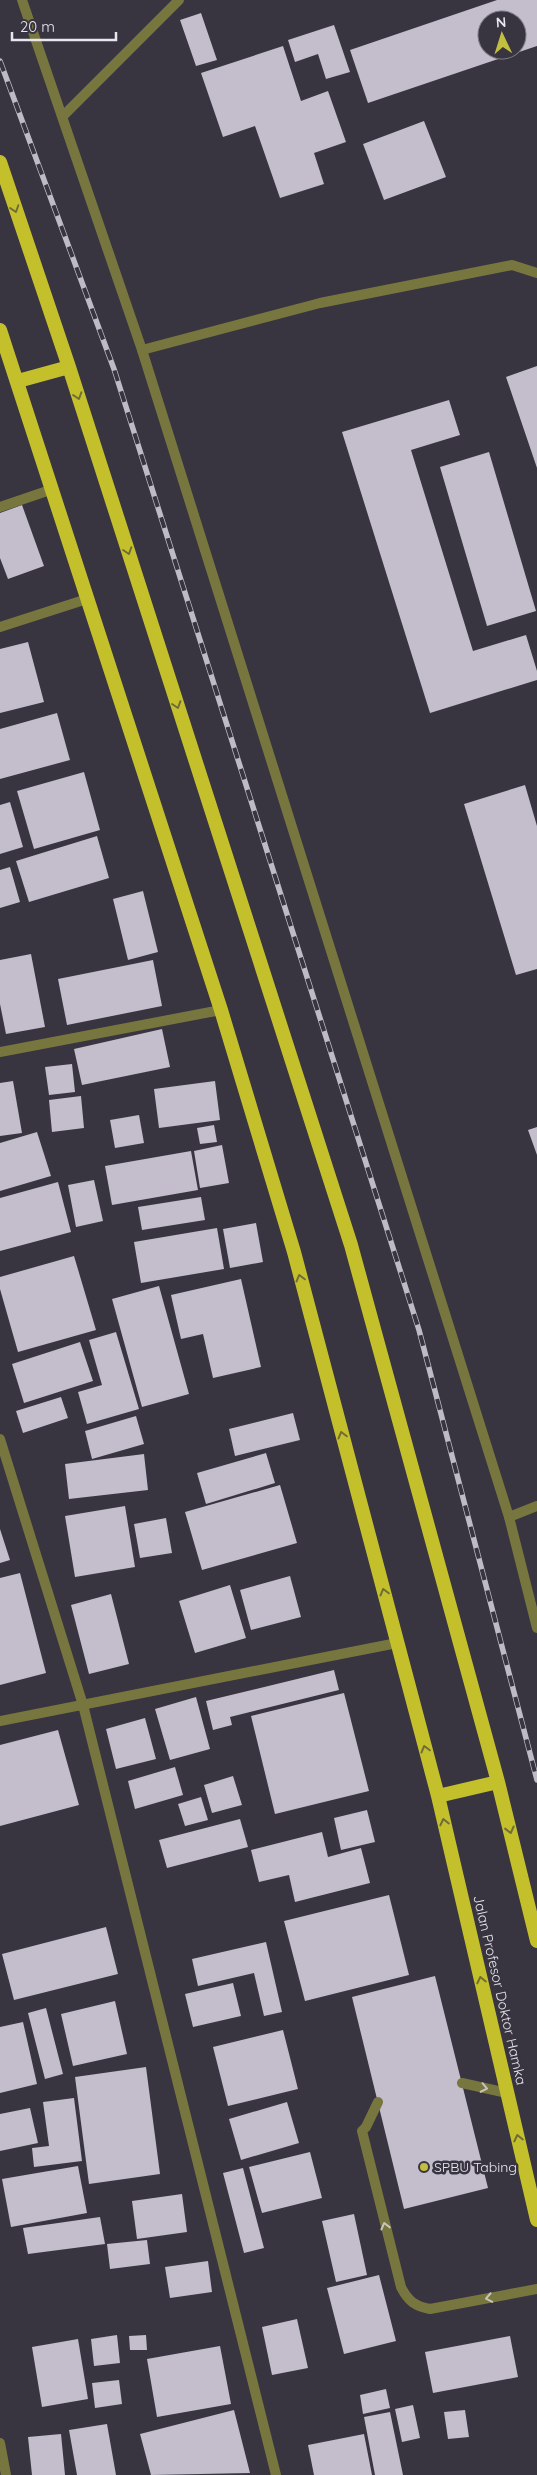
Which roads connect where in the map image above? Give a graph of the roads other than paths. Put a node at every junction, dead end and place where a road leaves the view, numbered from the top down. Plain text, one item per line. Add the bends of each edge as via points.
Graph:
1 (22, 0) edge
2 (179, 0) edge
3 (62, 116) junction
4 (0, 162) edge
5 (537, 273) edge
6 (0, 330) edge
7 (142, 350) junction
8 (69, 367) junction
9 (18, 381) junction
10 (53, 489) junction
11 (0, 507) edge
12 (87, 599) junction
13 (0, 627) edge
14 (221, 1010) junction
15 (0, 1052) edge
16 (0, 1439) edge
17 (537, 1506) edge
18 (509, 1517) junction
19 (537, 1628) edge
20 (397, 1642) junction
21 (82, 1705) junction
22 (0, 1721) edge
23 (498, 1782) junction
24 (438, 1796) junction
25 (537, 1941) edge
26 (462, 2083) dead end
27 (507, 2093) junction
28 (378, 2102) dead end
29 (537, 2220) edge
30 (537, 2290) edge
31 (0, 2443) edge
32 (6, 2475) edge
33 (276, 2475) edge

1 - 3 street
2 - 3 street
3 - 7 street
4 -> 8 highway
5 - 7 street via 512,265 320,303
6 - 9 highway, Jalan Profesor Doktor Hamka
7 - 18 street
8 - 9 highway
8 -> 23 highway via 351,1245
9 - 10 highway, Jalan Profesor Doktor Hamka
10 - 11 street
10 - 12 highway, Jalan Profesor Doktor Hamka
12 - 13 street
12 - 14 highway, Jalan Profesor Doktor Hamka
14 - 15 street
20 -> 14 highway, Jalan Profesor Doktor Hamka via 294,1252
16 - 21 street
17 - 18 street
18 - 19 street
20 - 21 street
24 -> 20 highway, Jalan Profesor Doktor Hamka
21 - 22 street
21 - 33 street
23 - 24 highway
23 -> 25 highway
27 -> 24 highway, Jalan Profesor Doktor Hamka
26 -> 27 street
29 -> 27 highway, Jalan Profesor Doktor Hamka
30 -> 28 street via 430,2309 418,2307 407,2298 401,2287 362,2131
31 - 32 street

